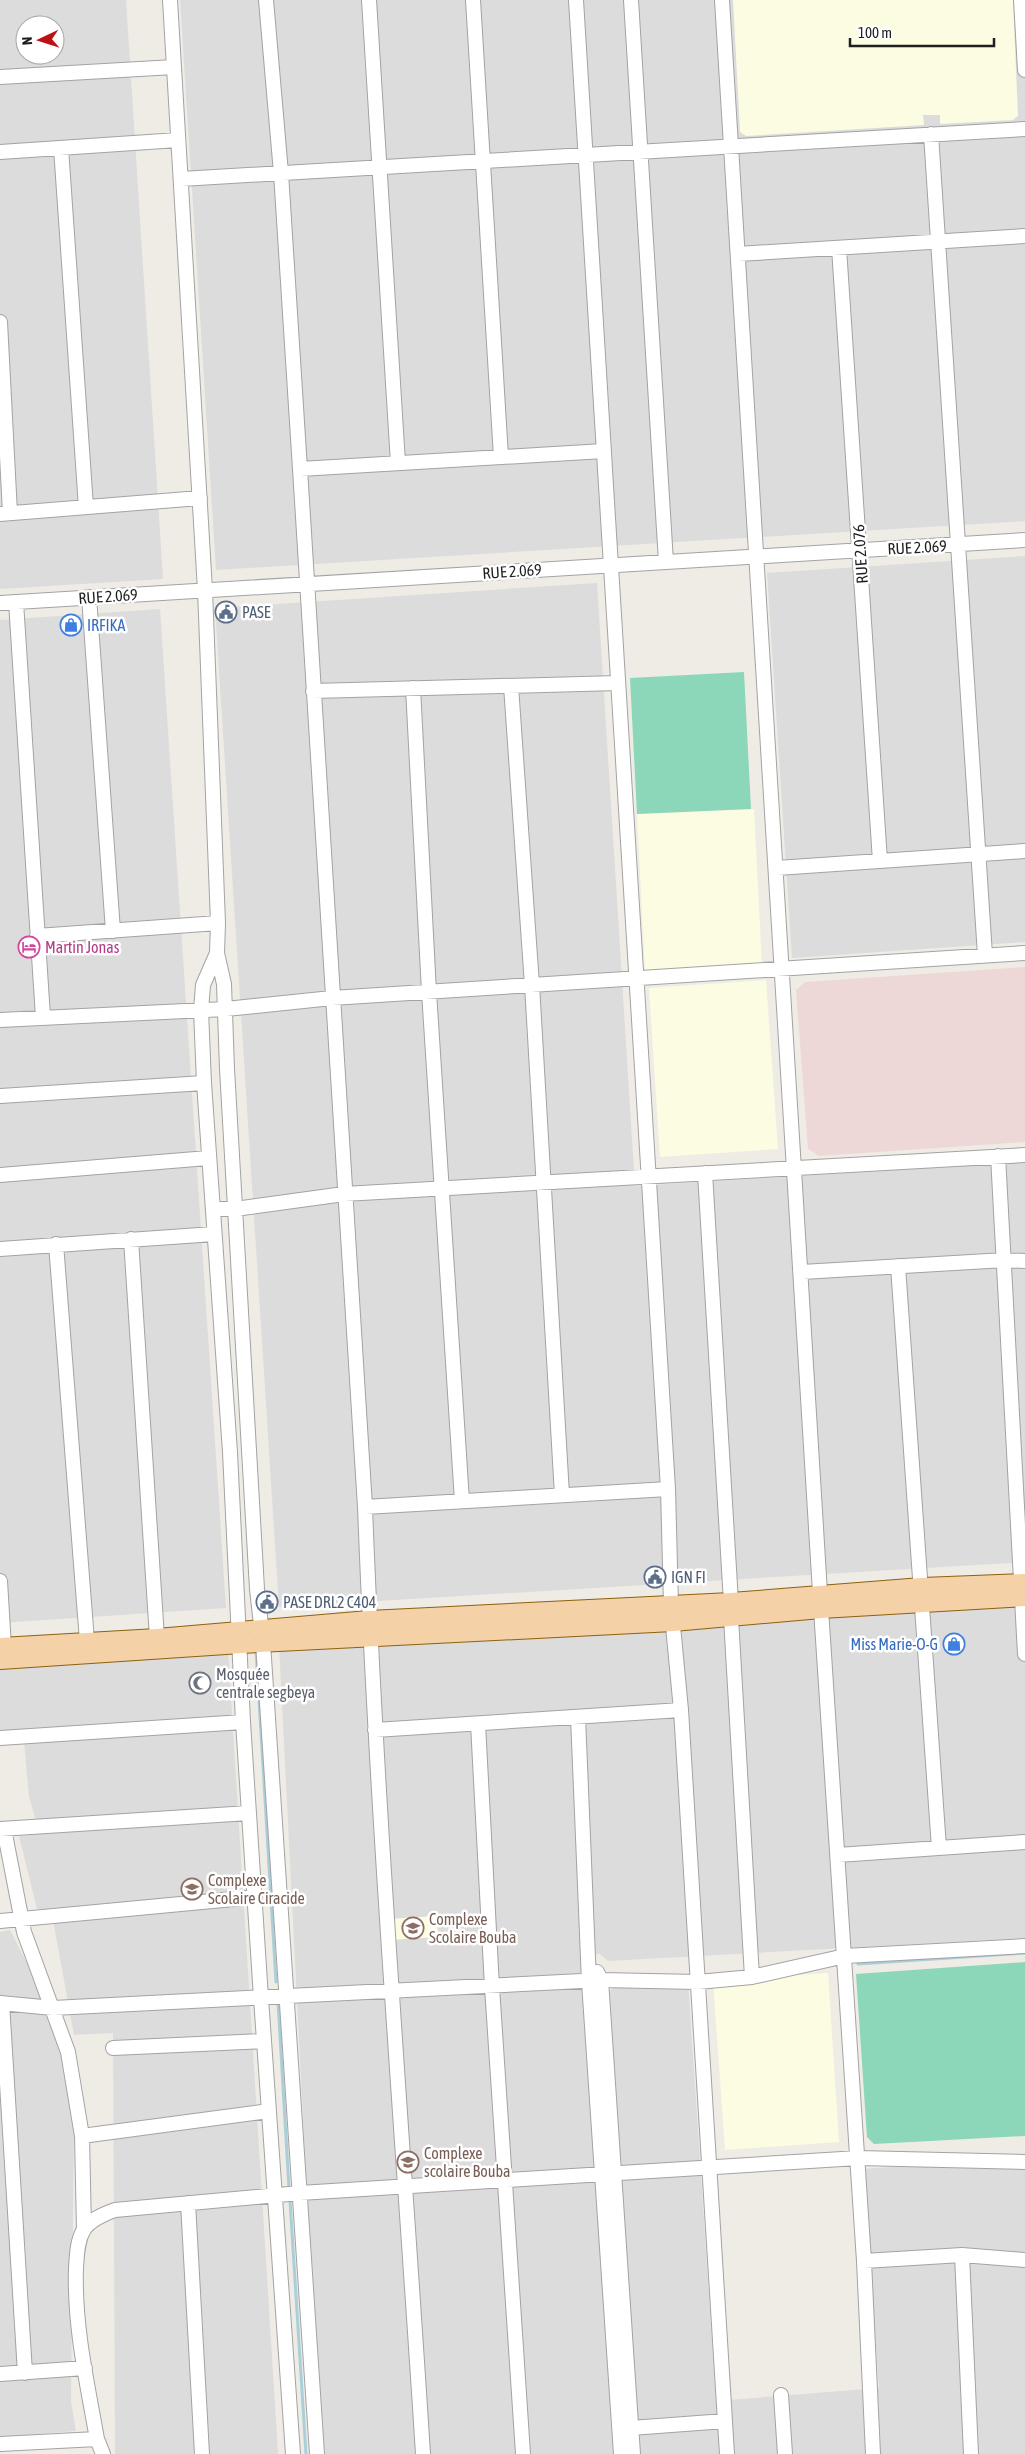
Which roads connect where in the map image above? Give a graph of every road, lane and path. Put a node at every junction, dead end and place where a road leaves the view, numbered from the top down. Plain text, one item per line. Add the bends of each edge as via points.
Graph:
1 (170, 0) edge
2 (266, 0) edge
3 (369, 0) edge
4 (473, 0) edge
5 (576, 0) edge
6 (631, 0) edge
7 (722, 0) edge
8 (1021, 0) edge
9 (174, 67) junction
10 (1025, 70) edge
11 (0, 77) edge
12 (1025, 129) edge
13 (931, 134) junction
14 (178, 140) junction
15 (731, 146) junction
16 (62, 148) junction
17 (0, 152) edge
18 (641, 152) junction
19 (586, 155) junction
20 (483, 161) junction
21 (380, 167) junction
22 (281, 173) junction
23 (181, 179) junction
24 (1025, 236) edge
25 (938, 241) junction
26 (839, 248) junction
27 (738, 254) junction
28 (0, 322) edge
29 (604, 451) junction
30 (501, 457) junction
31 (398, 463) junction
32 (300, 469) junction
33 (200, 498) junction
34 (86, 508) junction
35 (5, 514) edge
36 (1025, 540) edge
37 (958, 544) junction
38 (859, 550) junction
39 (757, 556) junction
40 (666, 562) junction
41 (611, 565) junction
42 (306, 584) junction
43 (205, 590) junction
44 (89, 597) junction
45 (16, 602) junction
46 (0, 603) edge
47 (618, 682) junction
48 (511, 686) junction
49 (412, 688) junction
50 (313, 691) junction
51 (1025, 851) edge
52 (978, 854) junction
53 (880, 861) junction
54 (777, 868) junction
55 (218, 923) junction
56 (113, 931) junction
57 (37, 936) junction
58 (217, 953) junction
59 (1025, 953) edge
60 (985, 956) junction
61 (783, 969) junction
62 (636, 978) junction
63 (532, 985) junction
64 (429, 992) junction
65 (332, 998) junction
66 (226, 1009) junction
67 (201, 1010) junction
68 (43, 1017) junction
69 (0, 1020) edge
70 (204, 1083) junction
71 (0, 1096) edge
72 (1025, 1155) edge
73 (998, 1156) junction
74 (208, 1158) junction
75 (796, 1168) junction
76 (705, 1173) junction
77 (0, 1175) edge
78 (649, 1176) junction
79 (542, 1182) junction
80 (442, 1188) junction
81 (344, 1194) junction
82 (213, 1209) junction
83 (235, 1209) junction
84 (214, 1234) junction
85 (131, 1239) junction
86 (56, 1244) junction
87 (0, 1249) edge
88 (1004, 1260) junction
89 (1025, 1262) edge
90 (898, 1266) junction
91 (802, 1272) junction
92 (668, 1489) junction
93 (562, 1495) junction
94 (462, 1501) junction
95 (364, 1507) junction
96 (0, 1582) edge
97 (1023, 1590) edge
98 (922, 1595) junction
99 (821, 1602) junction
100 (731, 1610) junction
101 (672, 1613) junction
102 (369, 1620) junction
103 (262, 1635) junction
104 (240, 1636) junction
105 (157, 1638) junction
106 (370, 1638) junction
107 (87, 1641) junction
108 (1, 1651) edge
109 (1025, 1654) edge
110 (682, 1710) junction
111 (578, 1717) junction
112 (243, 1722) junction
113 (478, 1724) junction
114 (375, 1730) junction
115 (0, 1738) edge
116 (249, 1813) junction
117 (2, 1829) edge
118 (1025, 1842) edge
119 (939, 1848) junction
120 (838, 1855) junction
121 (255, 1897) junction
122 (22, 1920) junction
123 (0, 1921) edge
124 (1025, 1946) edge
125 (845, 1956) junction
126 (752, 1977) junction
127 (595, 1981) junction
128 (698, 1982) junction
129 (492, 1987) junction
130 (391, 1992) junction
131 (261, 1998) junction
132 (285, 1998) junction
133 (1, 2003) edge
134 (52, 2008) junction
135 (264, 2041) junction
136 (113, 2048) dead end
137 (269, 2111) junction
138 (82, 2136) junction
139 (858, 2158) junction
140 (1025, 2162) edge
141 (710, 2167) junction
142 (608, 2173) junction
143 (506, 2181) junction
144 (406, 2188) junction
145 (300, 2193) junction
146 (275, 2196) junction
147 (188, 2203) junction
148 (84, 2230) junction
149 (962, 2255) junction
150 (1025, 2260) edge
151 (864, 2261) junction
152 (85, 2368) junction
153 (25, 2373) junction
154 (0, 2374) edge
155 (780, 2395) dead end
156 (726, 2421) junction
157 (631, 2428) junction
158 (98, 2439) junction
159 (0, 2444) edge
160 (103, 2454) edge
161 (202, 2454) edge
162 (293, 2454) edge
163 (317, 2454) edge
164 (423, 2454) edge
165 (523, 2454) edge
166 (621, 2454) edge
167 (633, 2454) edge
168 (727, 2454) edge
169 (785, 2454) edge
170 (873, 2454) edge
171 (971, 2454) edge

1 - 9 street
2 - 22 street
3 - 21 street
4 - 20 street
5 - 19 street
6 - 18 street
7 - 15 street
8 - 10 street
9 - 11 street
9 - 14 street
12 - 13 street
13 - 15 street
13 - 25 street
14 - 16 street
14 - 23 street
15 - 18 street
15 - 27 street
16 - 17 street
16 - 34 street
18 - 19 street
18 - 40 street
19 - 20 street
19 - 29 street
20 - 21 street
20 - 30 street
21 - 22 street
21 - 31 street
22 - 23 street
22 - 32 street
23 - 33 street
24 - 25 street
25 - 26 street
25 - 37 street
26 - 27 street
26 - 38 street, RUE 2.076
27 - 39 street
28 - 35 street
29 - 30 street
29 - 41 street
30 - 31 street
31 - 32 street
32 - 42 street
33 - 34 street
33 - 43 street
34 - 35 street
36 - 37 street, RUE 2.069
37 - 38 street, RUE 2.069
37 - 52 street
38 - 39 street, RUE 2.069
38 - 53 street, RUE 2.076
39 - 40 street, RUE 2.069
39 - 54 street
40 - 41 street, RUE 2.069
41 - 42 street, RUE 2.069
41 - 47 street
42 - 43 street, RUE 2.069
42 - 50 street
43 - 44 street, RUE 2.069
43 - 55 street
44 - 45 street, RUE 2.069
44 - 56 street
45 - 46 street, RUE 2.069
45 - 57 street
47 - 48 street
47 - 62 street
48 - 49 street
48 - 63 street
49 - 50 street
49 - 64 street
50 - 65 street
51 - 52 street
52 - 53 street
52 - 60 street
53 - 54 street
54 - 61 street
55 - 56 street
55 - 58 street
56 - 57 street
57 - 68 street
58 - 66 street
58 - 67 street via 203,985
59 - 60 street
60 - 61 street
61 - 62 street
61 - 75 street
62 - 63 street
62 - 78 street
63 - 64 street
63 - 79 street
64 - 65 street
64 - 80 street
65 - 66 street
65 - 81 street
66 - 67 street
66 - 83 street
67 - 68 street
67 - 70 street
68 - 69 street
70 - 71 street
70 - 74 street
72 - 73 street
73 - 75 street
73 - 88 street
74 - 77 street
74 - 82 street
75 - 76 street
75 - 91 street
76 - 78 street
76 - 100 street
78 - 79 street
78 - 92 street
79 - 80 street
79 - 93 street
80 - 81 street
80 - 94 street
81 - 83 street
81 - 95 street
82 - 83 street
82 - 84 street
83 - 103 street
84 - 85 street
84 - 104 street
85 - 86 street
85 - 105 street
86 - 87 street
86 - 107 street
88 - 89 street
88 - 90 street
88 - 97 street
90 - 91 street
90 - 98 street
91 - 99 street
92 - 93 street
92 - 101 street
93 - 94 street
94 - 95 street
95 - 102 street
96 - 108 street
97 - 98 main road
97 - 109 street
98 - 99 main road
98 - 119 street
99 - 100 main road
99 - 120 street
100 - 101 main road
100 - 126 street
101 - 102 main road
101 - 106 main road
101 - 110 street
102 - 103 main road
102 - 106 street
103 - 104 main road
103 - 106 main road
103 - 132 street
104 - 105 main road
104 - 108 main road
104 - 112 street
105 - 107 main road
106 - 114 street
107 - 108 main road
110 - 111 street
110 - 128 street
111 - 113 street
111 - 127 street via 588,1956
112 - 115 street
112 - 116 street
113 - 114 street
113 - 129 street
114 - 130 street
116 - 117 street
116 - 121 street
117 - 122 street
118 - 119 street
119 - 120 street
120 - 125 street
121 - 122 street
121 - 131 street
122 - 123 street
122 - 134 street
124 - 125 street
125 - 126 street
125 - 139 street
126 - 128 street
127 - 128 street
127 - 129 street
127 - 142 street
128 - 141 street
129 - 130 street
129 - 143 street
130 - 132 street
130 - 144 street
131 - 132 street
131 - 134 street
131 - 135 street
132 - 145 street
133 - 134 street
133 - 153 street
134 - 138 street via 68,2052
135 - 136 street
135 - 137 street
137 - 138 street
137 - 146 street
138 - 148 street
139 - 140 street
139 - 141 street
139 - 151 street
141 - 142 street
141 - 156 street
142 - 143 street
142 - 157 street
142 - 166 street
143 - 144 street
143 - 165 street
144 - 145 street
144 - 164 street
145 - 146 street
145 - 163 street
146 - 147 street
146 - 162 street
147 - 148 street via 115,2210
147 - 161 street
148 - 152 street via 77,2250 76,2311
149 - 150 street
149 - 151 street
149 - 171 street
151 - 170 street
152 - 153 street
152 - 158 street
153 - 154 street
155 - 169 street
156 - 157 street
156 - 168 street
157 - 167 street
158 - 159 street
158 - 160 street

